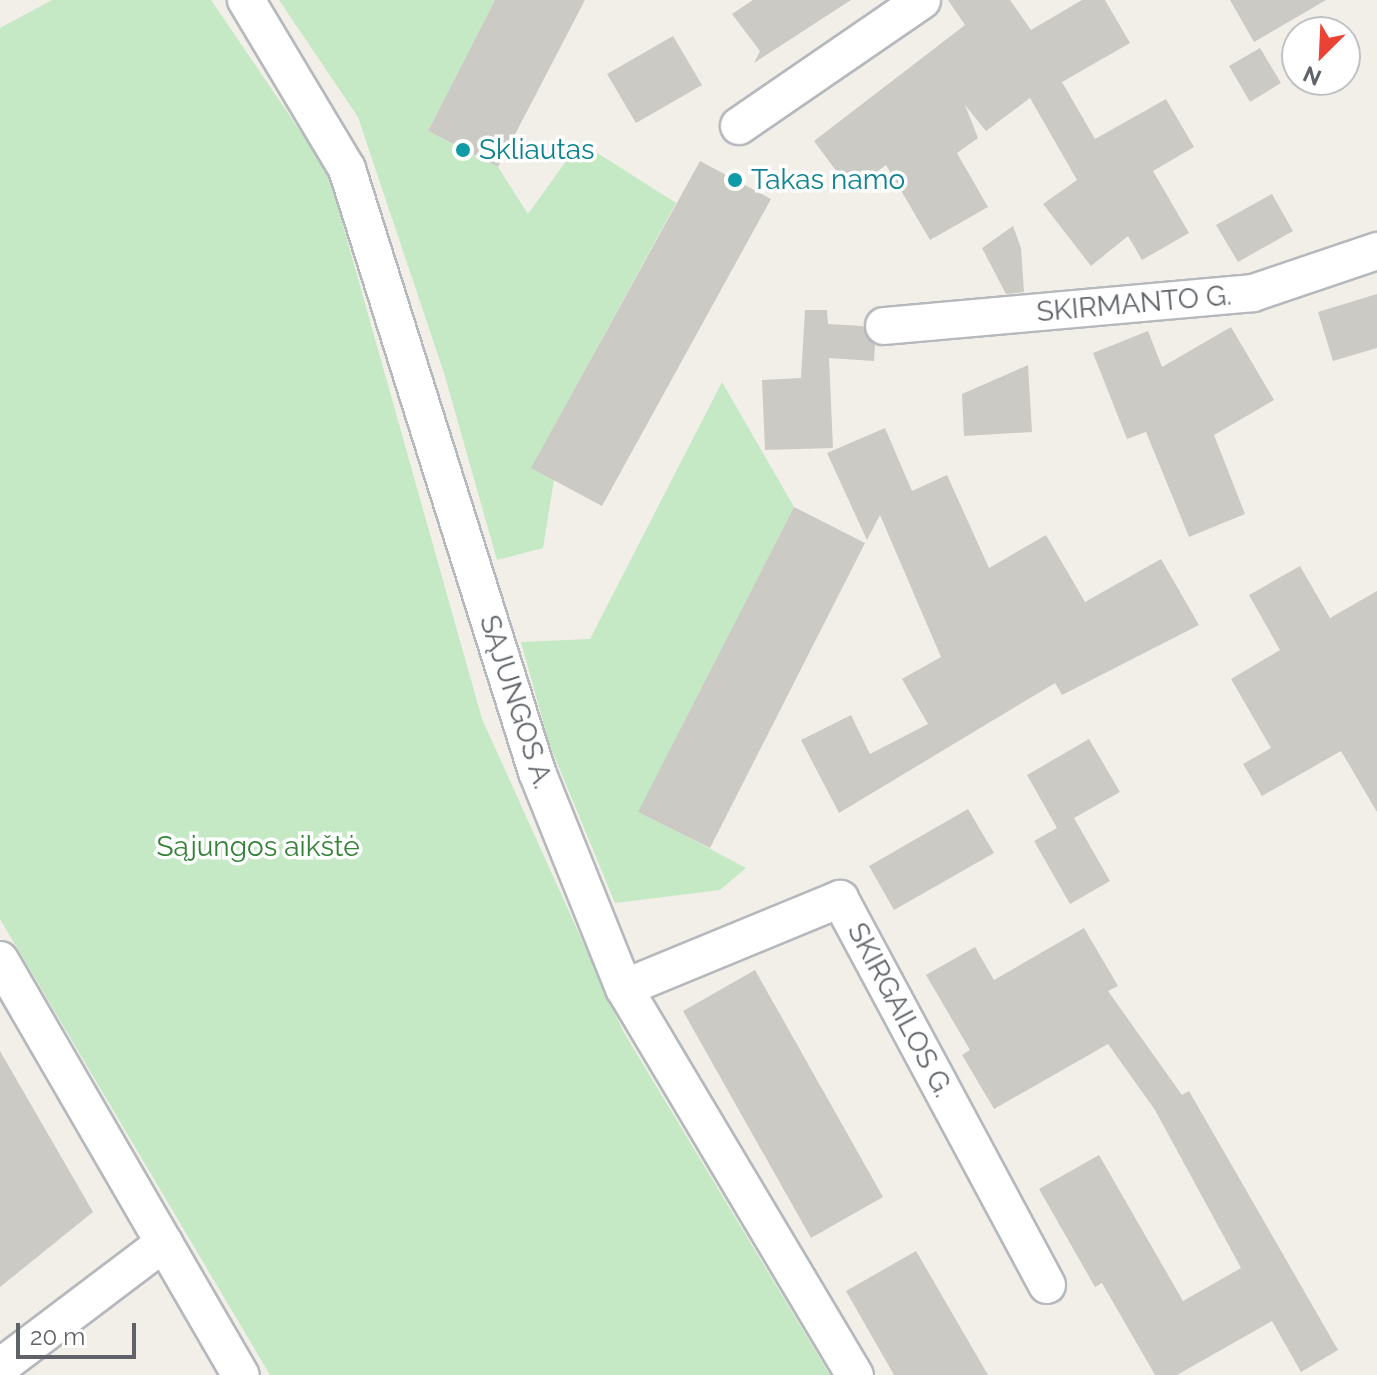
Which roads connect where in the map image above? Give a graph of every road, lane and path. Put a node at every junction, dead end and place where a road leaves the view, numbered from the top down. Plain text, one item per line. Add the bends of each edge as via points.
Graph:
1 (246, 0) edge
2 (922, 0) edge
3 (739, 126) dead end
4 (1377, 251) edge
5 (884, 326) dead end
6 (0, 960) edge
7 (624, 988) junction
8 (164, 1243) junction
9 (1047, 1285) dead end
10 (0, 1367) edge
11 (241, 1375) edge
12 (855, 1375) edge

1 - 7 street, SĄJUNGOS A. via 347,169 537,772
2 - 3 street
4 - 5 street, SKIRMANTO G. via 1253,293
6 - 8 street
7 - 9 street, SKIRGAILOS G. via 840,899
7 - 12 street, SĄJUNGOS A.
8 - 10 street
8 - 11 street

